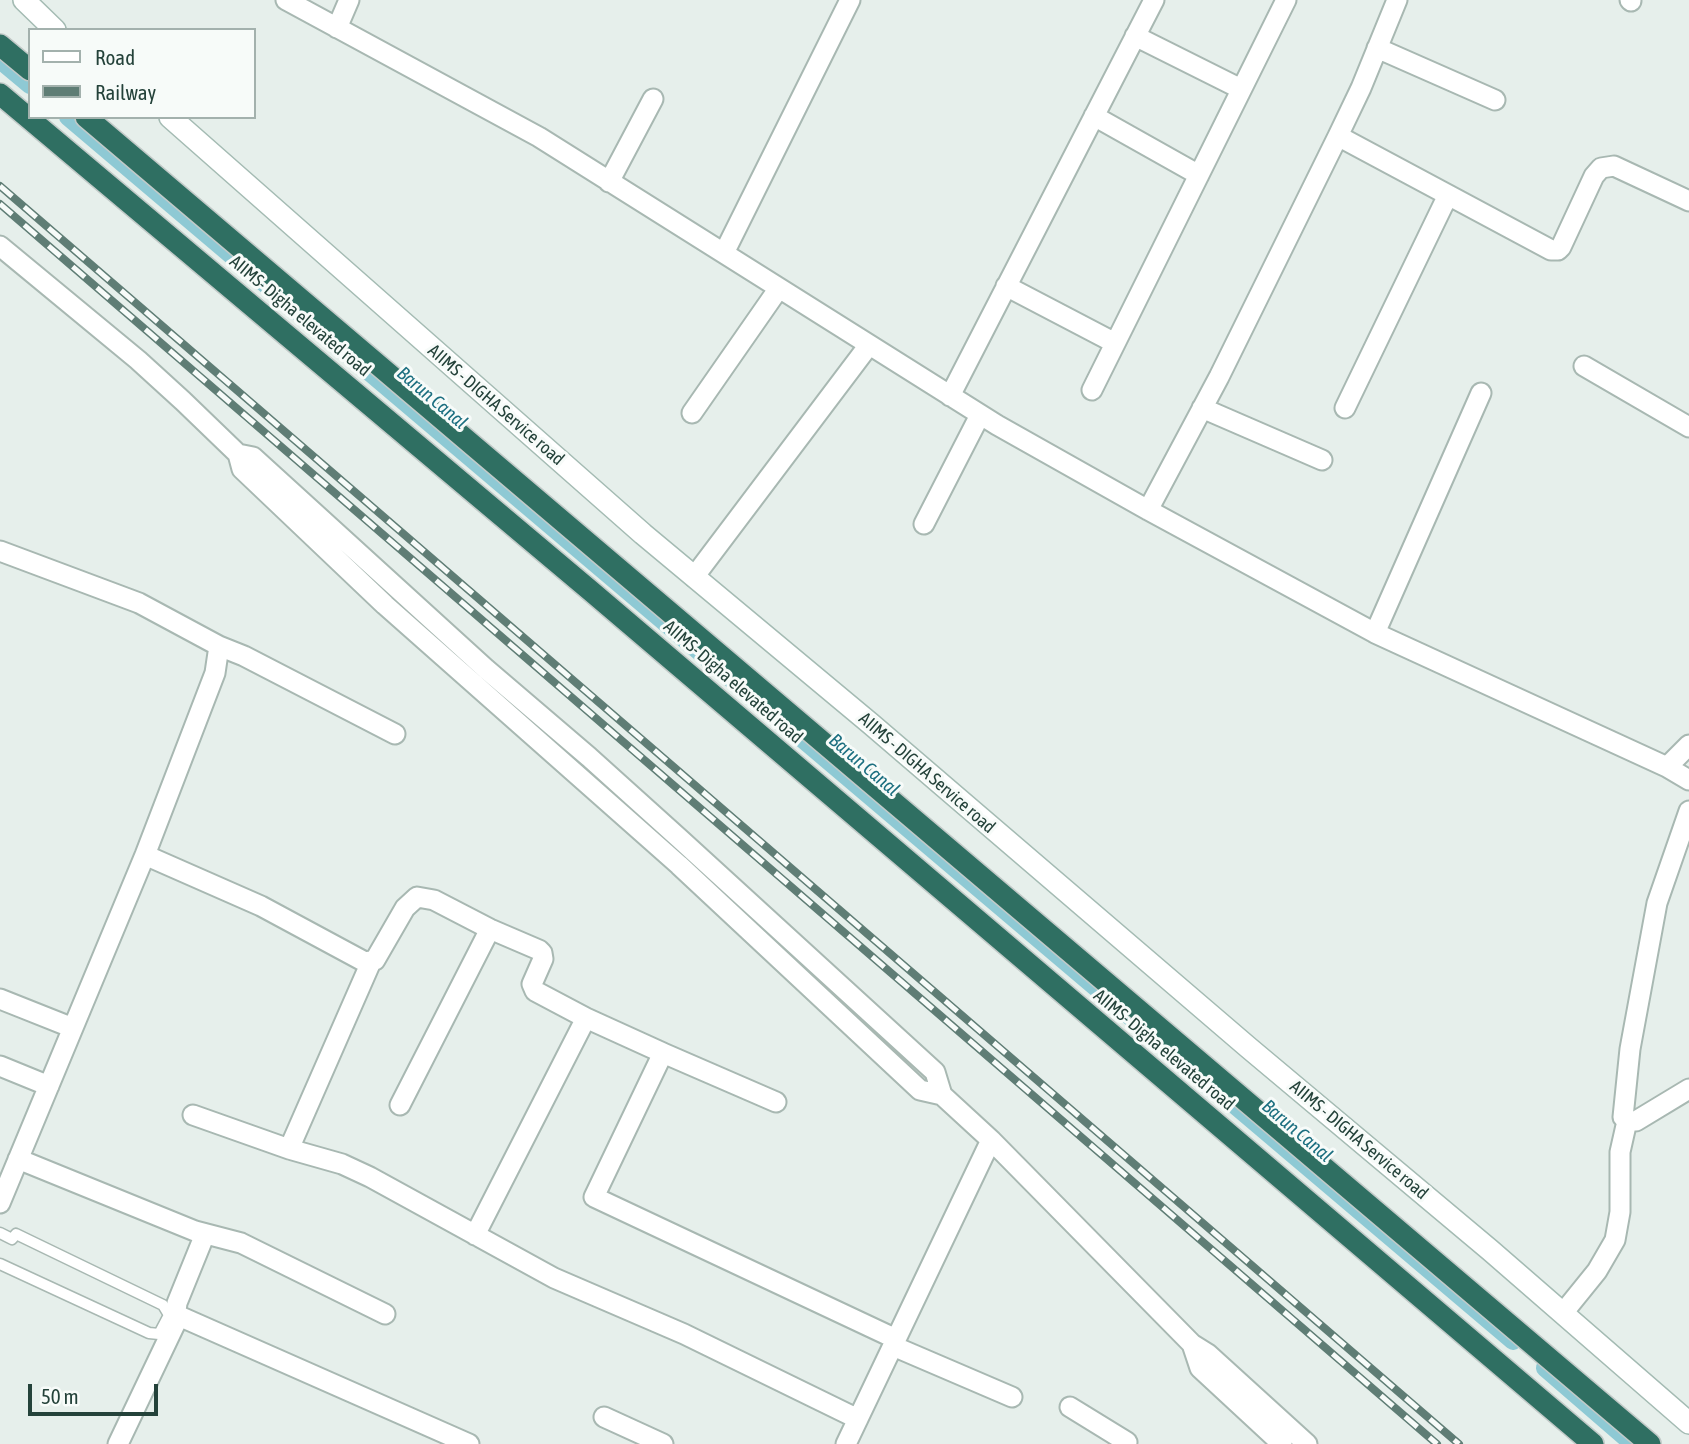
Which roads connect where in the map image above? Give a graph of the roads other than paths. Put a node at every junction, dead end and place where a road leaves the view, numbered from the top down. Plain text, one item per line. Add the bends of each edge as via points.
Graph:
1 (24, 0) edge
2 (286, 0) edge
3 (349, 0) edge
4 (850, 0) edge
5 (1154, 0) edge
6 (1286, 0) edge
7 (1398, 0) edge
8 (53, 28) edge
9 (337, 28) junction
10 (1135, 36) junction
11 (0, 45) edge
12 (1377, 48) junction
13 (28, 68) edge
14 (1241, 89) junction
15 (0, 94) edge
16 (653, 99) dead end
17 (1495, 100) dead end
18 (1094, 116) junction
19 (28, 118) edge
20 (30, 119) edge
21 (88, 119) edge
22 (172, 119) edge
23 (1338, 135) junction
24 (1199, 175) junction
25 (608, 182) junction
26 (1448, 195) junction
27 (1689, 201) edge
28 (0, 246) edge
29 (724, 253) junction
30 (1006, 286) junction
31 (779, 288) junction
32 (1115, 343) junction
33 (869, 345) junction
34 (1584, 366) dead end
35 (1092, 390) dead end
36 (1481, 393) dead end
37 (950, 396) junction
38 (1202, 408) junction
39 (1345, 408) dead end
40 (692, 413) dead end
41 (980, 415) junction
42 (1689, 427) edge
43 (1322, 460) dead end
44 (1148, 510) junction
45 (923, 524) dead end
46 (0, 551) edge
47 (694, 577) junction
48 (1375, 633) junction
49 (219, 646) junction
50 (395, 734) dead end
51 (1689, 745) edge
52 (1667, 767) junction
53 (1689, 780) edge
54 (1689, 811) edge
55 (145, 855) junction
56 (489, 929) junction
57 (371, 962) junction
58 (0, 999) edge
59 (586, 1018) junction
60 (73, 1028) junction
61 (663, 1053) junction
62 (0, 1066) edge
63 (49, 1086) junction
64 (1689, 1089) edge
65 (776, 1102) dead end
66 (400, 1105) dead end
67 (193, 1115) dead end
68 (1627, 1121) junction
69 (991, 1140) junction
70 (289, 1149) junction
71 (18, 1159) junction
72 (0, 1203) edge
73 (0, 1234) edge
74 (205, 1234) junction
75 (475, 1234) junction
76 (0, 1264) edge
77 (1563, 1313) junction
78 (385, 1314) dead end
79 (179, 1316) junction
80 (895, 1342) junction
81 (1192, 1345) junction
82 (1012, 1397) dead end
83 (1070, 1407) dead end
84 (604, 1418) dead end
85 (1689, 1423) edge
86 (855, 1436) edge
87 (118, 1444) edge
88 (469, 1444) edge
89 (663, 1444) edge
90 (1126, 1444) edge
91 (1282, 1444) edge
92 (1307, 1444) edge
93 (1593, 1444) edge
94 (1650, 1444) edge

1 - 8 main road
2 - 9 street
3 - 9 street
4 - 29 street
5 - 10 street
6 - 14 street
7 - 12 street
9 - 25 street via 539,137
10 - 14 street
10 - 18 street
11 - 13 highway
12 - 17 street
12 - 23 street
14 - 24 street
15 - 19 highway, AIIMS- Digha elevated road
16 - 25 street
18 - 24 street
18 - 30 street
20 - 93 highway, AIIMS- Digha elevated road
21 - 94 highway, AIIMS- Digha elevated road
22 - 47 main road, AIIMS - DIGHA Service road
23 - 26 street
23 - 38 street
24 - 32 street
25 - 29 street
26 - 27 street via 1555,251 1601,168 1614,166
26 - 39 street
28 - 69 street via 138,360 238,454 253,457 680,839 935,1072 942,1095
29 - 31 street
30 - 32 street
30 - 37 street
31 - 33 street
31 - 40 street
32 - 35 street
33 - 37 street
33 - 47 street
34 - 42 street
36 - 48 street
37 - 41 street
38 - 43 street
38 - 44 street
41 - 44 street
41 - 45 street
44 - 48 street
46 - 49 street via 139,603
47 - 77 main road, AIIMS - DIGHA Service road
48 - 52 street
49 - 50 street
49 - 55 street via 215,673
51 - 52 street
52 - 53 street
54 - 68 street via 1657,903 1630,1049 1623,1113
55 - 57 street via 261,906
55 - 60 street
56 - 57 street via 434,900 417,897
56 - 59 street via 542,953 532,988
56 - 66 street
57 - 70 street
58 - 60 street
59 - 61 street
59 - 75 street
60 - 63 street
61 - 65 street
61 - 80 street via 594,1198
62 - 63 street
63 - 71 street
64 - 68 street via 1636,1121
67 - 70 street
68 - 77 street via 1620,1152 1615,1240
69 - 80 street
69 - 81 street
70 - 75 street via 342,1164
71 - 72 street
71 - 74 street
73 - 76 lane via 12,1239 16,1234 163,1305 169,1315 159,1334 149,1334
74 - 78 street via 241,1243
74 - 79 street via 177,1303
75 - 86 street via 554,1278 684,1334
77 - 85 main road, AIIMS - DIGHA Service road
79 - 87 street
79 - 88 street
80 - 82 street
80 - 86 street
81 - 91 street via 1200,1368
81 - 92 street via 1208,1354
83 - 90 street
84 - 89 street

